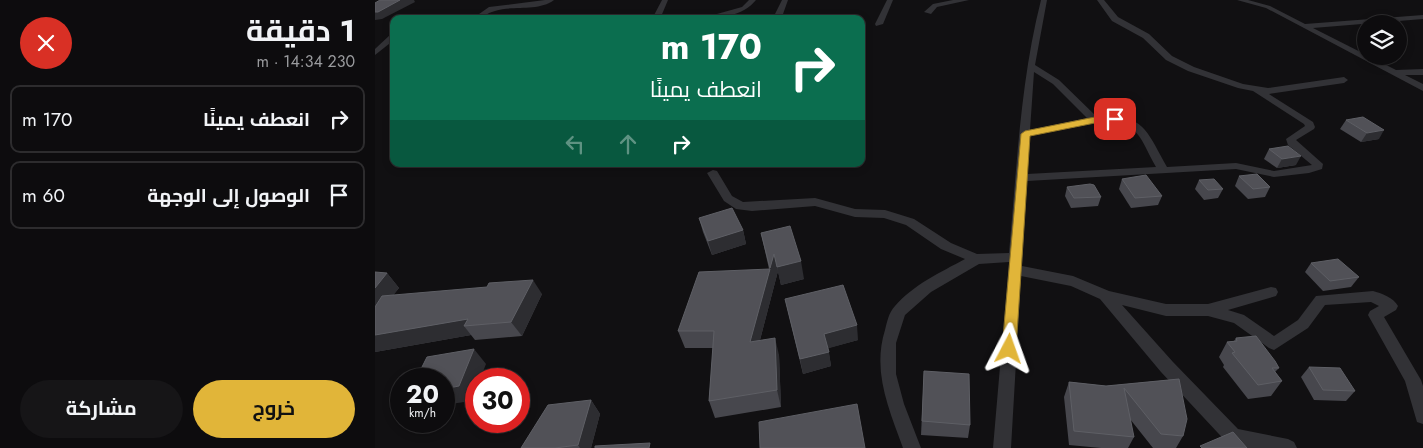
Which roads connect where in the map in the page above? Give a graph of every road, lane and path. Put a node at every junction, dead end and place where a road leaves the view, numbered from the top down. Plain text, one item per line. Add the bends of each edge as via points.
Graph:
1 (551, 0) edge
2 (665, 0) edge
3 (753, 0) edge
4 (785, 0) edge
5 (890, 0) edge
6 (966, 0) edge
7 (1044, 0) edge
8 (1100, 0) edge
9 (1243, 0) edge
10 (1260, 0) edge
11 (928, 12) dead end
12 (779, 14) dead end
13 (482, 15) edge
14 (658, 15) edge
15 (719, 15) edge
16 (1423, 17) edge
17 (1407, 18) edge
18 (1407, 18) edge
19 (1357, 22) edge
20 (879, 24) dead end
21 (1303, 26) junction
22 (1423, 26) edge
23 (390, 40) edge
24 (375, 53) edge
25 (1030, 66) junction
26 (1423, 72) edge
27 (1394, 74) junction
28 (1344, 80) dead end
29 (1423, 88) edge
30 (1257, 90) junction
31 (1095, 120) junction
32 (1025, 134) junction
33 (1164, 171) junction
34 (713, 173) dead end
35 (1022, 178) junction
36 (976, 259) junction
37 (1015, 264) junction
38 (1271, 292) dead end
39 (1105, 295) junction
40 (1209, 310) junction
41 (1423, 416) edge
42 (1237, 442) edge
43 (912, 448) edge
44 (1002, 448) edge
45 (1288, 448) edge

1 - 13 street via 492,9
2 - 14 street
3 - 15 street via 744,9
4 - 12 street
5 - 20 street
6 - 11 street via 935,5
7 - 25 street
8 - 30 street via 1115,19 1146,36 1179,64
9 - 10 street
9 - 21 street via 1262,5
16 - 17 street
18 - 22 street
19 - 21 street
21 - 27 street
23 - 24 street
25 - 31 street via 1056,82
25 - 32 street
26 - 27 street
27 - 29 street
28 - 30 street
30 - 33 street via 1308,122 1310,127 1291,139 1318,167 1285,174 1236,166
31 - 32 street
31 - 33 street via 1135,123
32 - 35 street
33 - 35 street
34 - 36 street via 728,198 740,206 815,202 855,213 899,217
35 - 37 street
36 - 37 street
36 - 43 street via 930,285 899,312 888,340 885,362 891,392
37 - 39 street via 1092,287
37 - 44 street
38 - 40 street
39 - 40 street via 1166,310
39 - 42 street
40 - 41 street via 1239,319 1274,344 1303,324 1321,300 1373,296 1391,306 1375,315 1413,380
42 - 45 street

